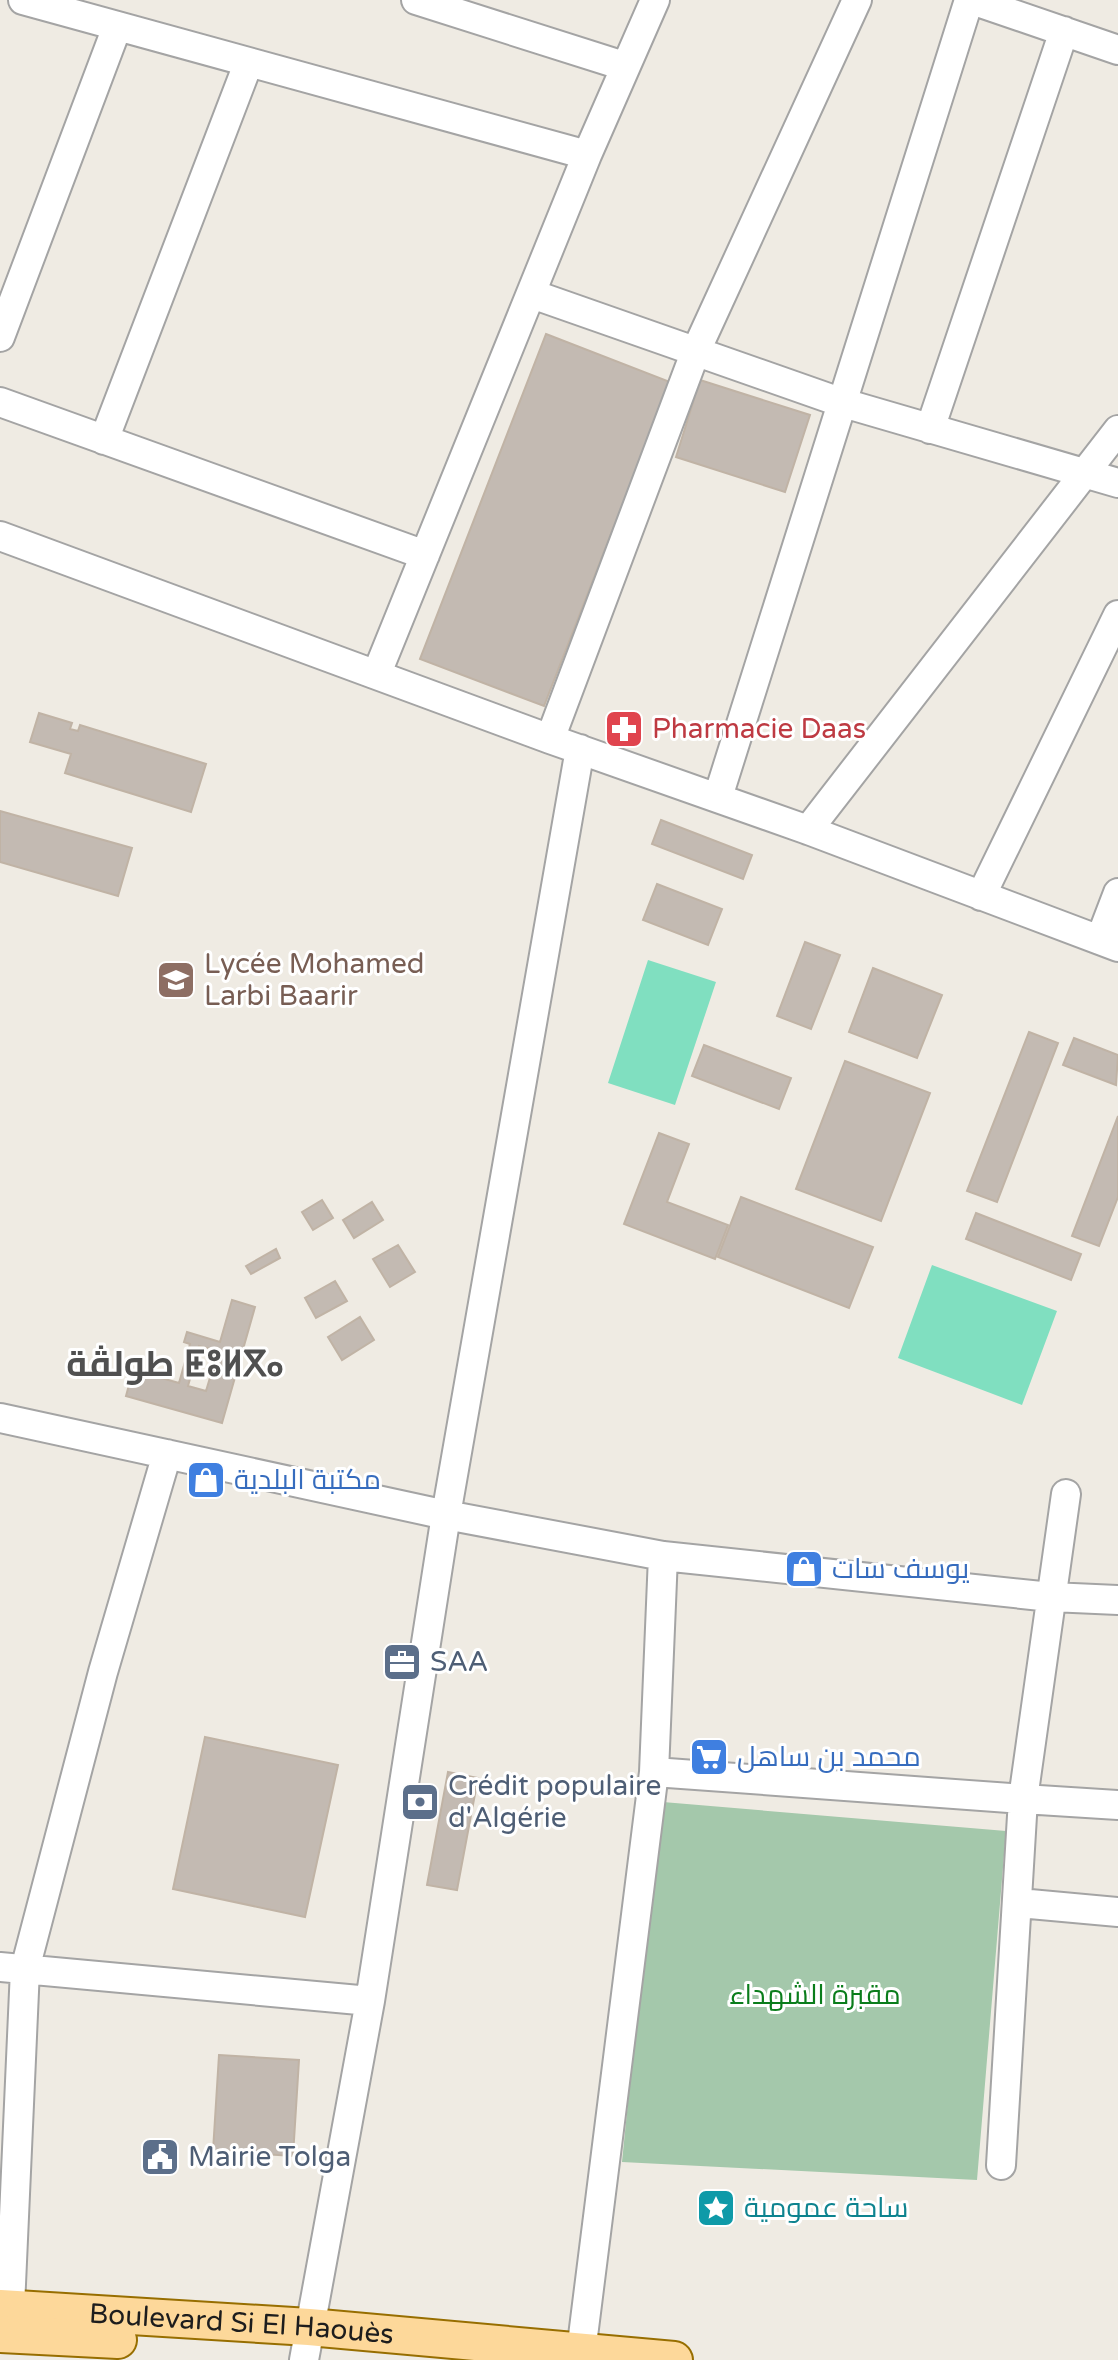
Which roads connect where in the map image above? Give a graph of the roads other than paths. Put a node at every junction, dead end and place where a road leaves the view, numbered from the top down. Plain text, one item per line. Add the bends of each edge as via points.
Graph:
1 (23, 0) edge
2 (416, 0) edge
3 (655, 0) edge
4 (857, 0) edge
5 (971, 0) edge
6 (117, 27) junction
7 (1064, 31) junction
8 (1118, 50) edge
9 (248, 64) junction
10 (624, 66) junction
11 (587, 155) junction
12 (532, 294) junction
13 (0, 337) edge
14 (695, 353) junction
15 (0, 402) edge
16 (840, 402) junction
17 (930, 429) junction
18 (1118, 430) edge
19 (104, 440) junction
20 (1082, 472) junction
21 (1118, 483) edge
22 (0, 536) edge
23 (425, 555) junction
24 (1118, 615) edge
25 (377, 673) junction
26 (550, 739) junction
27 (580, 749) junction
28 (718, 797) junction
29 (808, 830) junction
30 (1118, 893) edge
31 (981, 896) junction
32 (1109, 943) edge
33 (0, 1418) edge
34 (167, 1454) junction
35 (1066, 1494) dead end
36 (446, 1515) junction
37 (663, 1556) junction
38 (1051, 1597) junction
39 (1118, 1600) edge
40 (654, 1772) junction
41 (1023, 1799) junction
42 (1118, 1805) edge
43 (1019, 1903) junction
44 (1118, 1912) edge
45 (13, 1968) edge
46 (370, 2001) junction
47 (1001, 2165) dead end
48 (4, 2322) edge
49 (306, 2345) edge
50 (581, 2356) edge
51 (404, 2360) edge
52 (674, 2360) edge

1 - 6 street
2 - 10 street
3 - 10 street
4 - 14 street
5 - 7 street
5 - 16 street
6 - 9 street
6 - 13 street
7 - 8 street
7 - 17 street
9 - 11 street
9 - 19 street
10 - 11 street
11 - 12 street
12 - 14 street
12 - 23 street
14 - 16 street
14 - 26 street
15 - 19 street
16 - 17 street
16 - 28 street
17 - 20 street
18 - 20 street
19 - 23 street
20 - 21 street
20 - 29 street
22 - 25 street
23 - 25 street
24 - 31 street
25 - 26 street
26 - 27 street
27 - 28 street
27 - 36 street
28 - 29 street
29 - 31 street
30 - 32 street
31 - 32 street
33 - 34 street
34 - 36 street
34 - 45 street
35 - 38 street
36 - 37 street
36 - 46 street
37 - 38 street
37 - 40 street
38 - 39 street
38 - 41 street
40 - 41 street
40 - 50 street
41 - 42 street
41 - 43 street
43 - 44 street
43 - 47 street
45 - 46 street
45 - 48 street
46 - 49 street
48 - 49 main road, Boulevard Si El Haouès
49 - 50 main road, Boulevard Si El Haouès
49 - 51 main road, Boulevard Si El Haouès
50 - 52 main road, Boulevard Si El Haouès

